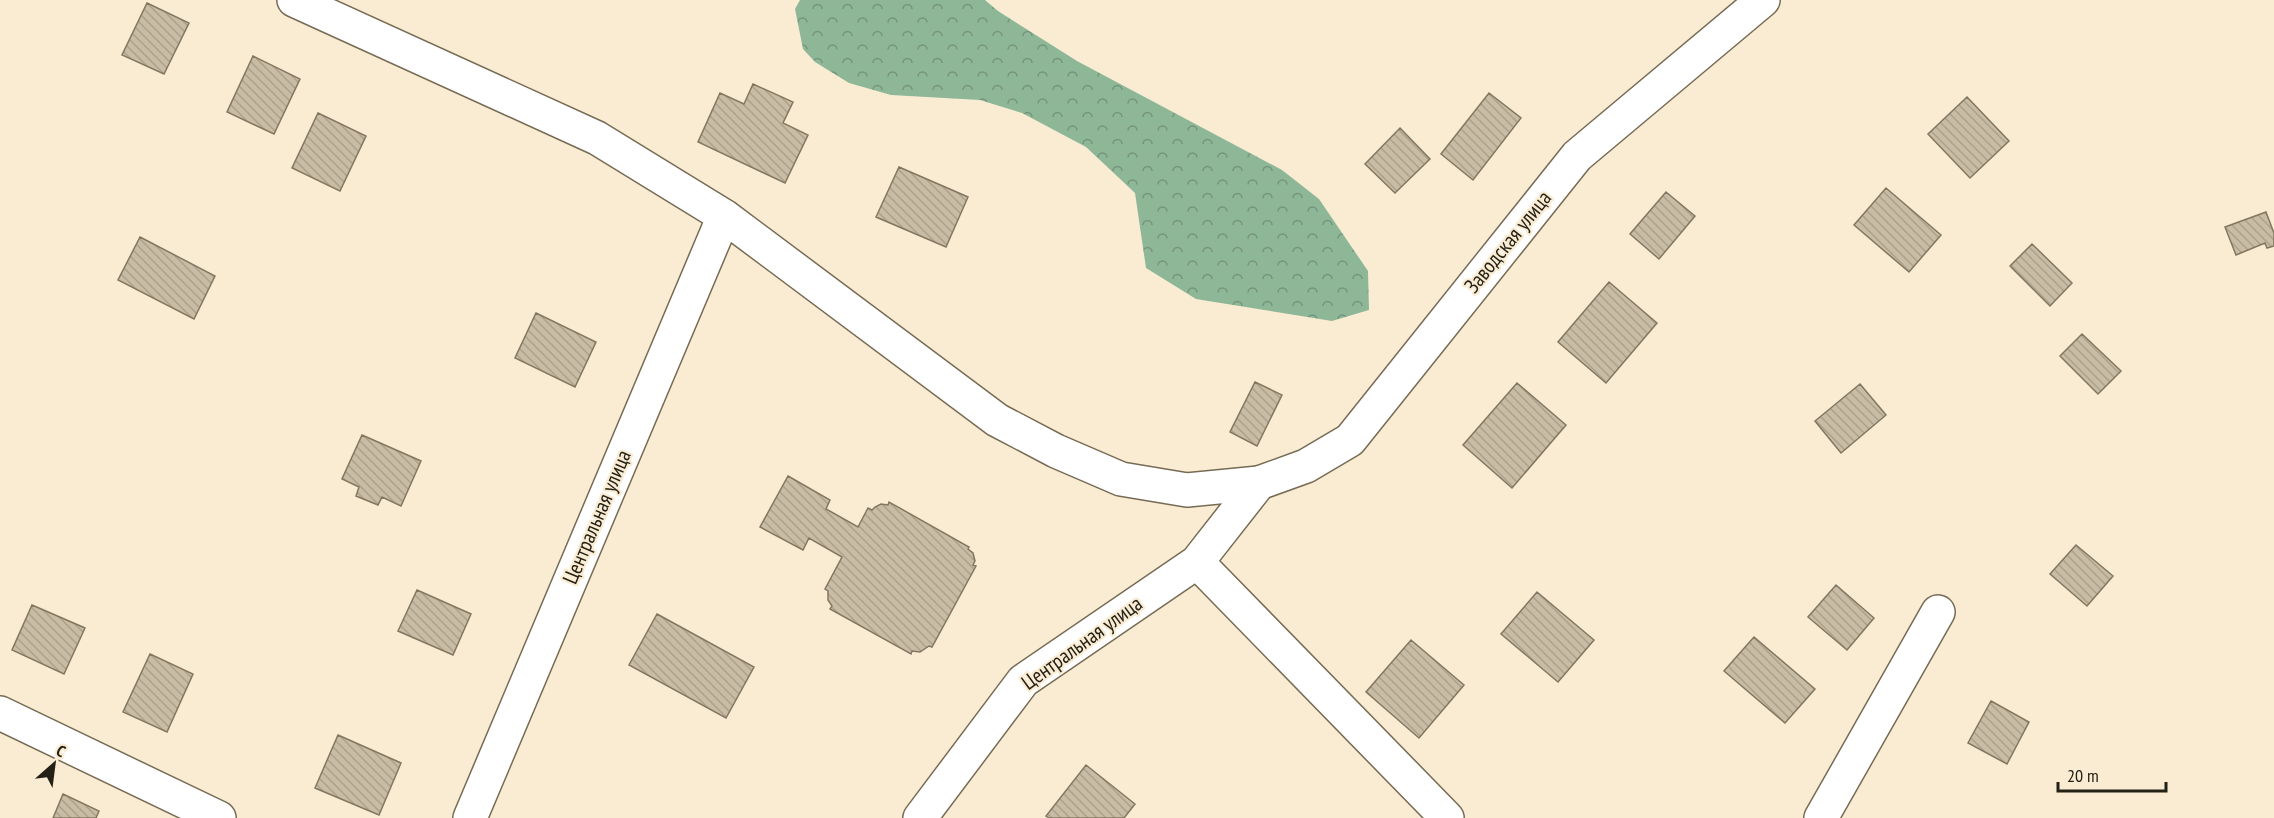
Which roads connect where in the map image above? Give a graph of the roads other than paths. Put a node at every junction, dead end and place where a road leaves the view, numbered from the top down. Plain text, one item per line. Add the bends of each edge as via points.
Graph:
1 (294, 0) edge
2 (1763, 0) edge
3 (724, 216) junction
4 (1259, 483) junction
5 (1197, 562) junction
6 (1938, 612) dead end
7 (0, 713) edge
8 (219, 818) edge
9 (470, 818) edge
10 (920, 818) edge
11 (1447, 818) edge
12 (1821, 818) edge

1 - 3 street, Заводская улица via 597,138
2 - 4 street, Заводская улица via 1577,156 1350,440 1306,466
3 - 4 street, Заводская улица via 997,420 1056,451 1121,479 1187,490
3 - 9 street, Центральная улица
4 - 5 street, Центральная улица
5 - 10 street, Центральная улица via 1023,681
5 - 11 street
6 - 12 street
7 - 8 street

